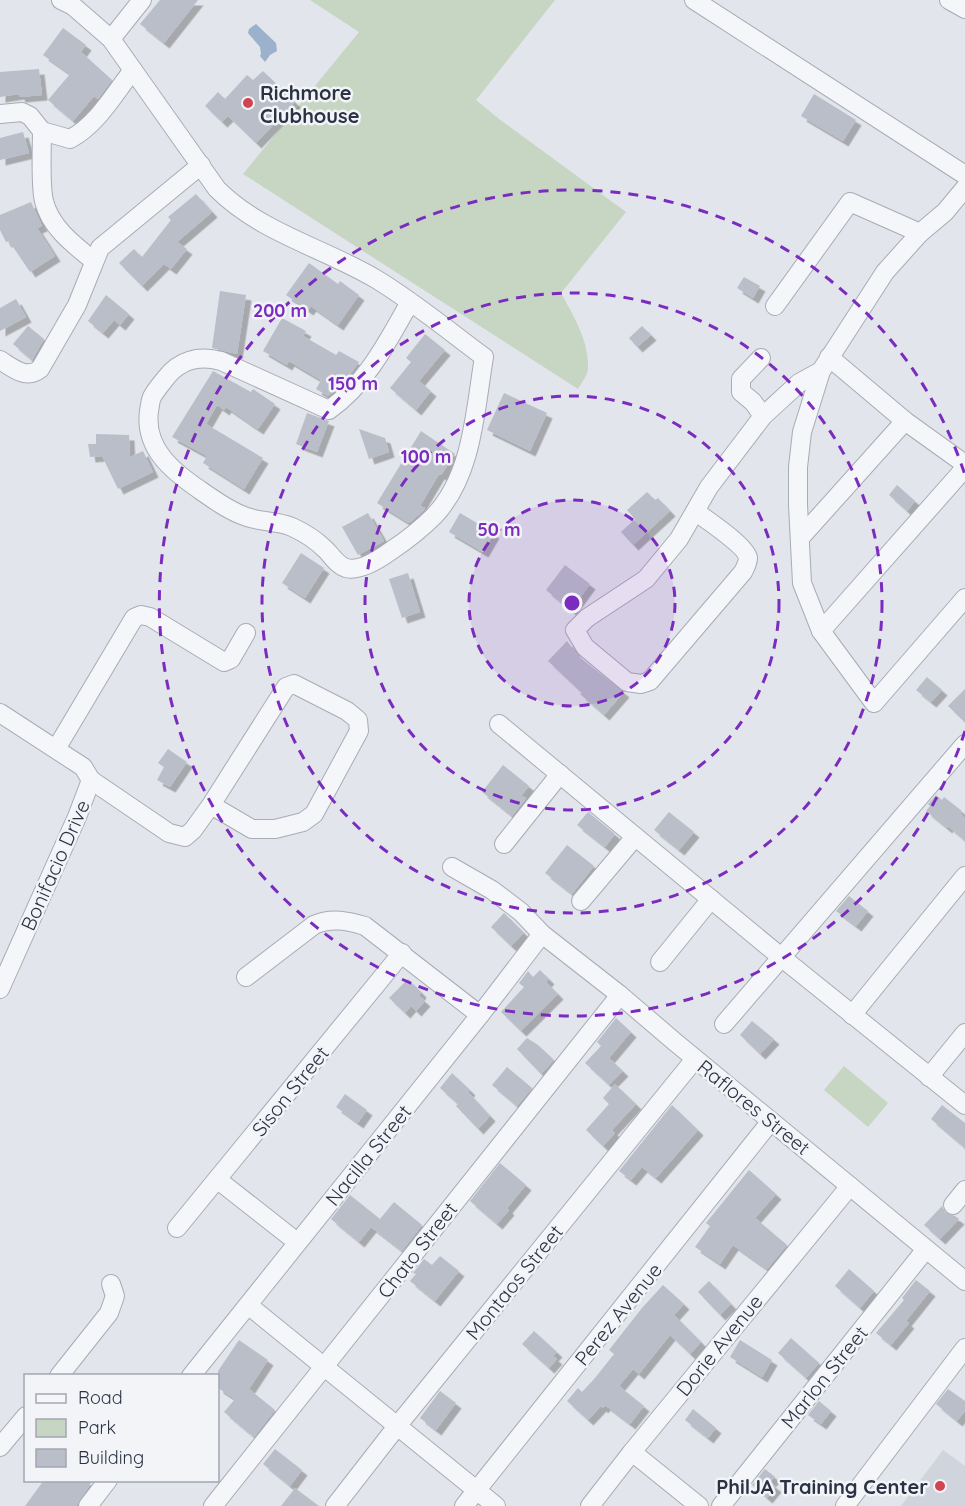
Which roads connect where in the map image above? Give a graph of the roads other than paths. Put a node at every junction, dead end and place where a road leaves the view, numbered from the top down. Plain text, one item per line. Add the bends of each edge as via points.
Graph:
1 (61, 0) edge
2 (142, 0) edge
3 (694, 0) edge
4 (949, 0) edge
5 (965, 9) edge
6 (111, 39) junction
7 (133, 70) junction
8 (0, 114) edge
9 (42, 131) junction
10 (201, 165) junction
11 (965, 175) edge
12 (965, 188) edge
13 (920, 234) junction
14 (94, 261) junction
15 (410, 302) junction
16 (776, 306) dead end
17 (761, 358) dead end
18 (0, 360) edge
19 (825, 364) junction
20 (763, 416) junction
21 (905, 421) junction
22 (965, 464) edge
23 (965, 468) edge
24 (696, 512) junction
25 (800, 538) junction
26 (965, 598) edge
27 (821, 631) junction
28 (246, 633) dead end
29 (0, 713) edge
30 (500, 724) dead end
31 (965, 744) edge
32 (56, 749) junction
33 (560, 774) junction
34 (92, 780) junction
35 (211, 804) junction
36 (636, 837) junction
37 (504, 844) dead end
38 (452, 867) dead end
39 (965, 876) edge
40 (711, 899) junction
41 (581, 901) dead end
42 (542, 934) junction
43 (402, 953) junction
44 (781, 957) junction
45 (660, 962) dead end
46 (246, 976) dead end
47 (0, 989) edge
48 (620, 995) junction
49 (480, 1015) junction
50 (852, 1015) junction
51 (724, 1024) dead end
52 (965, 1033) edge
53 (695, 1059) junction
54 (929, 1077) junction
55 (965, 1106) edge
56 (771, 1121) junction
57 (218, 1180) junction
58 (850, 1186) junction
59 (965, 1190) edge
60 (953, 1205) dead end
61 (177, 1228) dead end
62 (297, 1242) junction
63 (926, 1249) junction
64 (965, 1281) edge
65 (111, 1284) dead end
66 (248, 1305) junction
67 (965, 1348) edge
68 (325, 1366) junction
69 (60, 1374) edge
70 (194, 1374) edge
71 (24, 1418) edge
72 (398, 1425) junction
73 (0, 1447) edge
74 (632, 1452) junction
75 (106, 1482) edge
76 (477, 1490) junction
77 (88, 1506) edge
78 (213, 1506) edge
79 (335, 1506) edge
80 (464, 1506) edge
81 (496, 1506) edge
82 (590, 1506) edge
83 (699, 1506) edge
84 (721, 1506) edge
85 (845, 1506) edge

1 - 6 street
2 - 6 street
3 - 11 street
4 - 5 street
6 - 7 street
7 - 9 street via 83,132 70,139
7 - 10 street
8 - 9 street via 22,112
9 - 14 street via 44,201 55,226
10 - 14 street via 100,248
10 - 15 street via 217,189 249,216 358,270
12 - 13 street
13 - 16 street via 850,202
13 - 19 street via 885,272
14 - 18 street via 77,305 40,369 24,374
15 - 15 street via 484,357 462,471 436,514 384,556 347,568 325,548 290,526 246,517 210,498 168,466 159,454 148,430 151,398 171,370 205,357 221,361 329,410 351,392 375,361
17 - 20 street via 741,379 741,392
19 - 20 street
19 - 21 street
19 - 25 street via 802,432 798,467
20 - 24 street via 709,487
21 - 22 street
21 - 25 street
23 - 27 street
24 - 24 street via 646,579 575,630 585,647 627,682 650,681 743,572 748,561 735,542
25 - 27 street via 802,583
26 - 27 street via 874,703
28 - 32 street via 231,659 224,662 150,617 134,618
29 - 32 street, Bonifacio Drive
30 - 33 street
31 - 44 street
32 - 34 street, Bonifacio Drive via 83,767
33 - 36 street
33 - 37 street
34 - 35 street via 169,833 185,837
34 - 47 street, Bonifacio Drive
35 - 35 street via 286,687 294,684 358,720 359,731 314,814 303,822 275,829 252,829
36 - 40 street
36 - 41 street
38 - 42 street, Raflores Street via 522,912
39 - 50 street
40 - 44 street
40 - 45 street
42 - 48 street, Raflores Street
42 - 49 street, Nacilla Street
43 - 46 street via 365,926 345,920 324,920
43 - 49 street
43 - 57 street, Sison Street
44 - 50 street
44 - 51 street
48 - 53 street, Raflores Street
48 - 68 street, Chato Street
49 - 62 street, Nacilla Street
50 - 54 street
52 - 54 street
53 - 56 street, Raflores Street
53 - 72 street, Montaos Street
54 - 55 street
56 - 58 street, Raflores Street
56 - 76 street, Perez Avenue
57 - 61 street, Sison Street
57 - 62 street
58 - 63 street, Raflores Street
58 - 74 street, Dorie Avenue
59 - 60 street
62 - 66 street, Nacilla Street
63 - 64 street, Raflores Street
63 - 84 street, Marlon Street
65 - 69 street via 115,1296 109,1313
66 - 68 street
66 - 70 street, Nacilla Street
67 - 85 street
68 - 72 street
68 - 78 street, Chato Street
71 - 73 street
72 - 76 street
72 - 79 street, Montaos Street
74 - 82 street, Dorie Avenue
74 - 83 street
75 - 77 street
76 - 80 street, Perez Avenue
76 - 81 street

